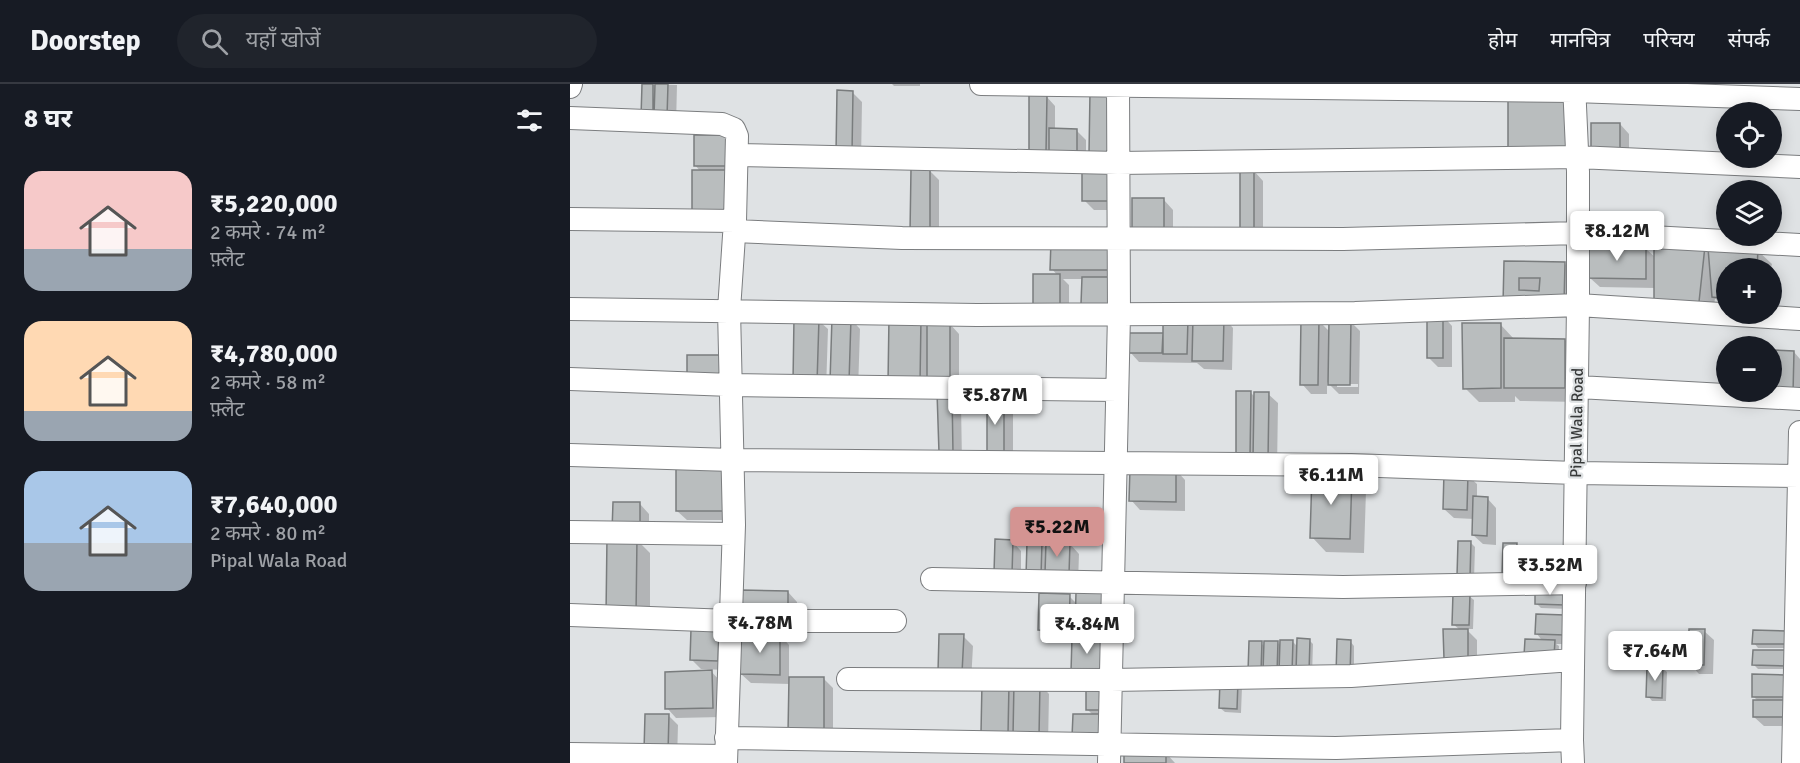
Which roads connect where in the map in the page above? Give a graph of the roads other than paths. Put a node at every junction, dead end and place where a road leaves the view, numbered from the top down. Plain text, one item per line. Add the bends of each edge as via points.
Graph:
1 (981, 84) edge
2 (1118, 86) edge
3 (1574, 88) edge
4 (1800, 99) edge
5 (570, 118) edge
6 (737, 155) junction
7 (1577, 157) junction
8 (1118, 162) junction
9 (1800, 167) edge
10 (570, 219) edge
11 (734, 226) junction
12 (1578, 232) junction
13 (1120, 239) junction
14 (1800, 245) edge
15 (1578, 305) junction
16 (570, 309) edge
17 (729, 310) junction
18 (1119, 314) junction
19 (1800, 319) edge
20 (570, 379) edge
21 (731, 385) junction
22 (1578, 387) junction
23 (1117, 390) junction
24 (1800, 399) edge
25 (1800, 432) edge
26 (570, 455) edge
27 (732, 460) junction
28 (1115, 462) junction
29 (1576, 473) junction
30 (1799, 476) edge
31 (570, 532) edge
32 (733, 534) junction
33 (932, 579) dead end
34 (1113, 583) junction
35 (1575, 583) junction
36 (570, 615) edge
37 (730, 621) junction
38 (895, 621) dead end
39 (1573, 660) junction
40 (848, 679) dead end
41 (1111, 680) junction
42 (1572, 740) junction
43 (726, 752) edge
44 (1109, 753) edge
45 (570, 754) edge
46 (1346, 755) edge
47 (1573, 763) edge
48 (1793, 763) edge

1 - 2 street
2 - 3 street
2 - 8 street
3 - 4 street
3 - 7 street, Pipal Wala Road
5 - 6 street via 722,124 734,129
6 - 8 street
6 - 11 street
7 - 8 street
7 - 9 street
7 - 12 street, Pipal Wala Road
8 - 13 street
10 - 11 street
11 - 13 street via 902,238
11 - 17 street
12 - 13 street via 1342,239
12 - 14 street
12 - 15 street, Pipal Wala Road
13 - 18 street
15 - 18 street
15 - 19 street
15 - 22 street, Pipal Wala Road
16 - 17 street
17 - 18 street
17 - 21 street
18 - 23 street
20 - 21 street
21 - 23 street
21 - 27 street
22 - 24 street
22 - 29 street, Pipal Wala Road
23 - 28 street
25 - 30 street
26 - 27 street
27 - 28 street
27 - 32 street
28 - 29 street
28 - 34 street
29 - 30 street
29 - 35 street, Pipal Wala Road
30 - 48 street
31 - 32 street
32 - 37 street
33 - 34 street
34 - 35 street via 1342,587
34 - 41 street
35 - 39 street, Pipal Wala Road
36 - 37 street
37 - 38 street
37 - 43 street
39 - 41 street via 1351,676
39 - 42 street, Pipal Wala Road
40 - 41 street
41 - 44 street
42 - 46 street
42 - 47 street, Pipal Wala Road
43 - 44 street
43 - 45 street
44 - 46 street

